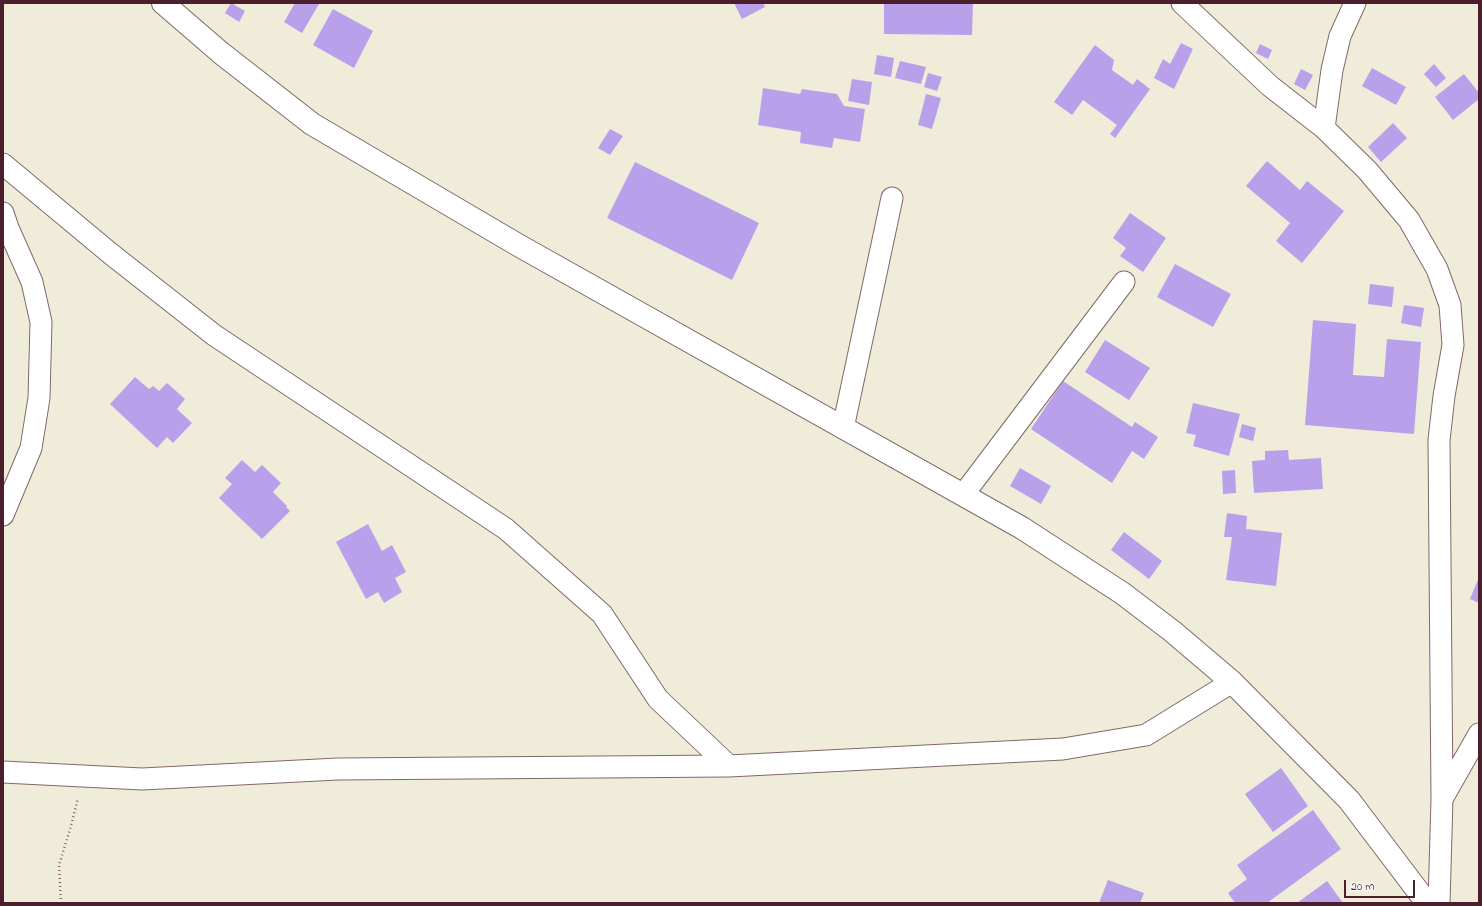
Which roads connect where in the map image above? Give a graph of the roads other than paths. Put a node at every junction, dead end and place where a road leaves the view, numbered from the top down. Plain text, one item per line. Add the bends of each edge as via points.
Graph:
1 (163, 3) edge
2 (1182, 3) edge
3 (1355, 3) edge
4 (1324, 128) junction
5 (3, 164) edge
6 (892, 198) dead end
7 (3, 213) edge
8 (1124, 282) dead end
9 (843, 428) junction
10 (963, 495) junction
11 (3, 515) edge
12 (1232, 682) junction
13 (1479, 734) edge
14 (729, 766) junction
15 (3, 772) edge
16 (1442, 799) junction
17 (1427, 903) edge
18 (1439, 903) edge

1 - 9 street via 221,54 312,124 518,245
2 - 4 street via 1270,86
3 - 4 street via 1340,36 1333,63
4 - 16 street via 1367,170 1409,220 1437,269 1450,305 1453,345 1439,440
5 - 14 street via 214,335 506,529 602,614 658,699
6 - 9 street
7 - 11 street via 32,282 41,322 39,398 31,448
8 - 10 street
9 - 10 street
10 - 12 street via 1022,528 1122,593
12 - 14 street via 1146,735 1063,749
12 - 17 street via 1349,800
13 - 16 street
14 - 15 street via 338,769 142,779
16 - 18 street

